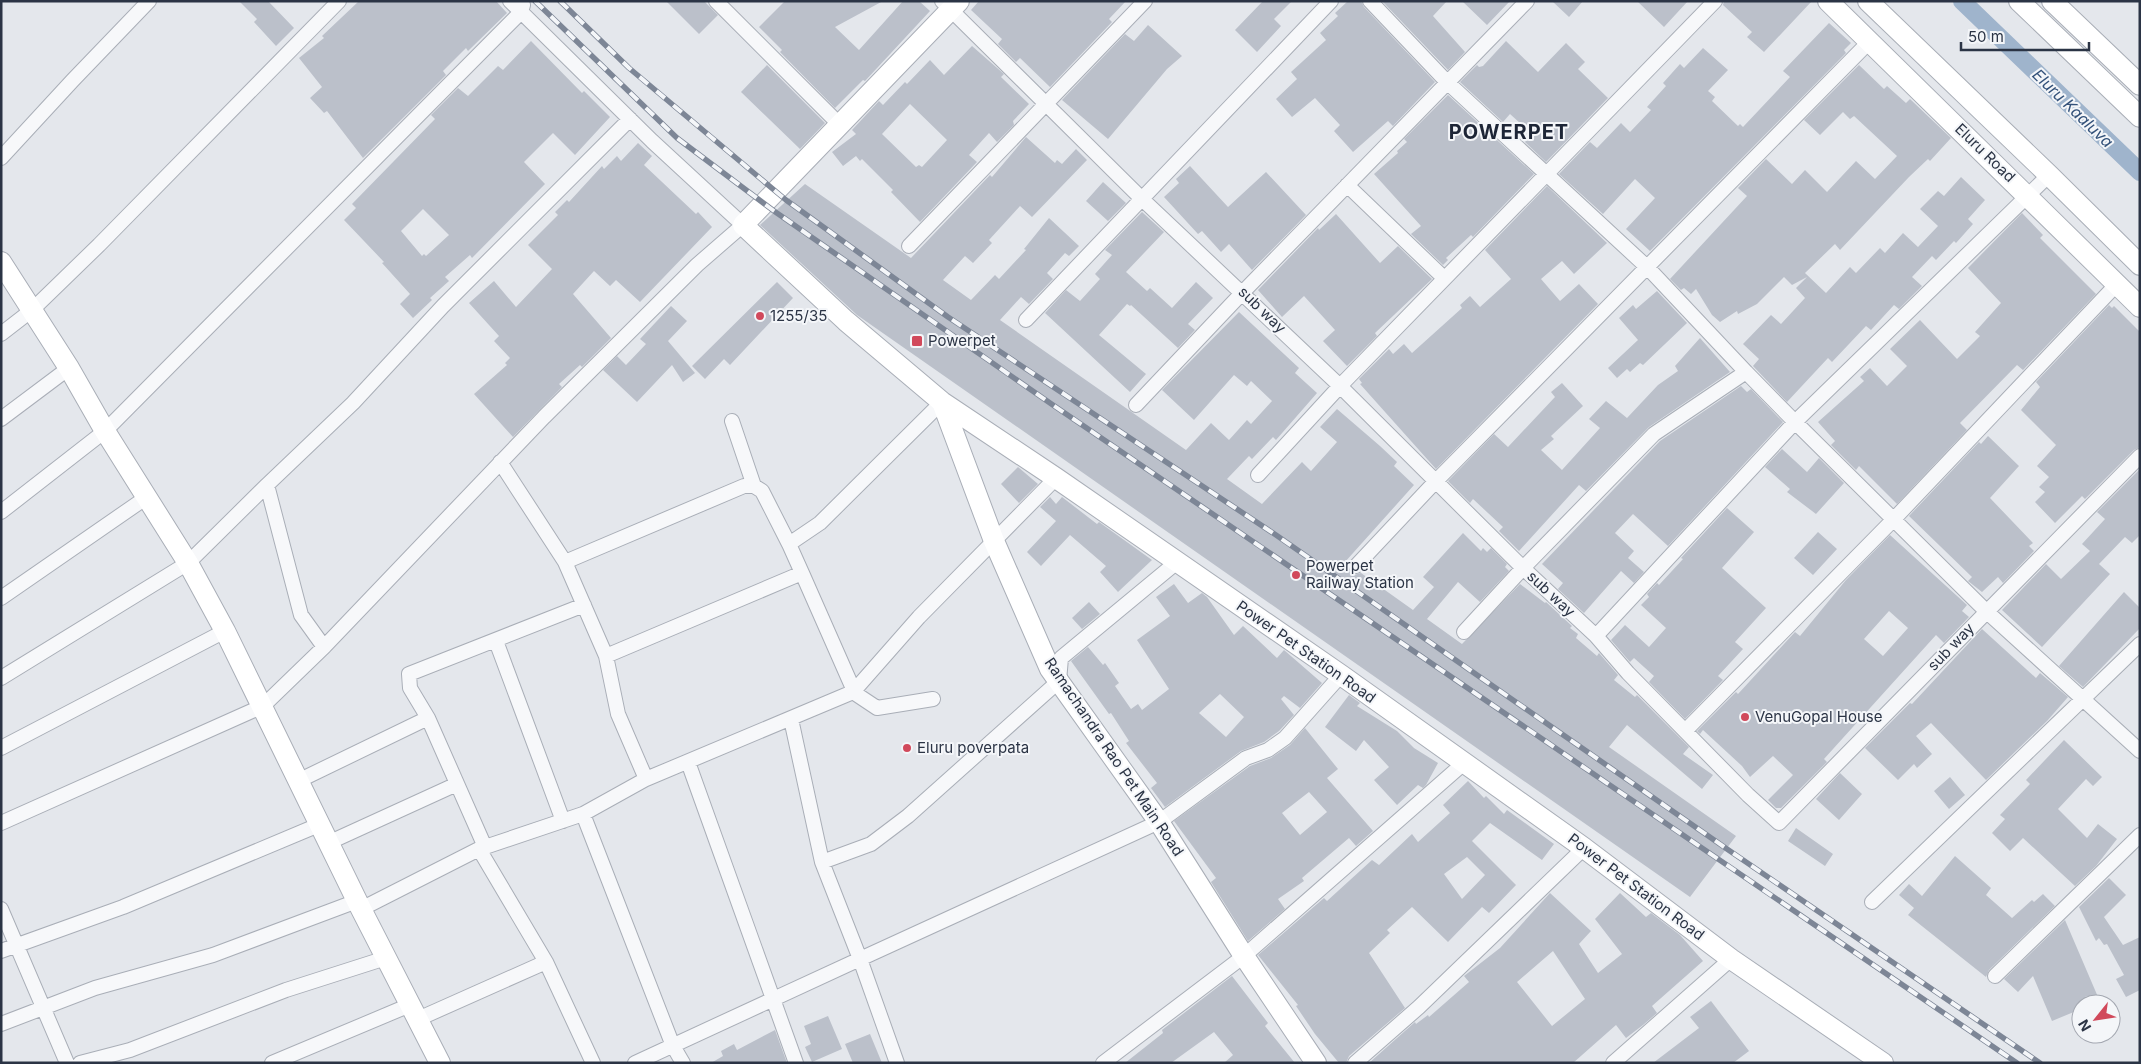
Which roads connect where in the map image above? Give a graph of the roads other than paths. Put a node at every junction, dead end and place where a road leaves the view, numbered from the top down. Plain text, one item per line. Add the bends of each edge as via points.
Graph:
1 (149, 1) edge
2 (339, 1) edge
3 (510, 1) edge
4 (716, 1) edge
5 (1145, 1) edge
6 (1331, 1) edge
7 (1370, 1) edge
8 (1527, 1) edge
9 (1715, 1) edge
10 (1828, 1) edge
11 (1868, 1) edge
12 (2052, 1) edge
13 (951, 4) edge
14 (522, 7) edge
15 (2026, 8) edge
16 (1869, 42) junction
17 (1447, 82) junction
18 (2140, 85) edge
19 (1047, 102) junction
20 (2140, 117) edge
21 (630, 119) junction
22 (839, 124) junction
23 (1, 158) edge
24 (1545, 174) junction
25 (2049, 174) junction
26 (1347, 185) junction
27 (2028, 195) junction
28 (1141, 198) junction
29 (743, 225) junction
30 (909, 246) dead end
31 (1, 262) edge
32 (2140, 265) edge
33 (1648, 268) junction
34 (1444, 278) junction
35 (2117, 284) junction
36 (1243, 292) junction
37 (2140, 307) edge
38 (32, 310) junction
39 (1026, 320) dead end
40 (1, 334) edge
41 (69, 368) junction
42 (1746, 372) junction
43 (1340, 386) junction
44 (942, 402) junction
45 (1136, 405) dead end
46 (1, 419) edge
47 (732, 421) dead end
48 (1796, 422) junction
49 (105, 431) junction
50 (2140, 456) edge
51 (500, 462) junction
52 (1258, 475) dead end
53 (1056, 478) junction
54 (1435, 482) junction
55 (267, 485) junction
56 (754, 486) junction
57 (147, 497) junction
58 (1, 512) edge
59 (1894, 519) junction
60 (994, 541) junction
61 (789, 544) junction
62 (565, 562) junction
63 (1177, 562) junction
64 (188, 563) junction
65 (1356, 566) dead end
66 (1523, 568) junction
67 (802, 573) junction
68 (1, 598) edge
69 (584, 605) junction
70 (1986, 611) junction
71 (226, 631) junction
72 (1464, 632) dead end
73 (1596, 636) junction
74 (496, 641) junction
75 (2140, 644) edge
76 (324, 647) junction
77 (606, 656) junction
78 (1341, 675) junction
79 (1, 678) edge
80 (1059, 682) junction
81 (854, 692) junction
82 (933, 699) dead end
83 (2082, 700) junction
84 (262, 706) junction
85 (428, 718) junction
86 (791, 719) junction
87 (1686, 730) junction
88 (1, 748) edge
89 (2140, 752) edge
90 (688, 762) junction
91 (1464, 762) junction
92 (646, 779) junction
93 (300, 780) junction
94 (457, 784) junction
95 (583, 814) junction
96 (563, 821) junction
97 (1159, 822) junction
98 (1, 823) edge
99 (321, 824) junction
100 (2140, 835) edge
101 (330, 842) junction
102 (482, 848) junction
103 (1584, 848) junction
104 (822, 862) junction
105 (1872, 902) dead end
106 (359, 905) junction
107 (1, 909) edge
108 (16, 946) junction
109 (1, 951) edge
110 (1244, 956) junction
111 (386, 958) junction
112 (860, 959) junction
113 (1731, 959) junction
114 (546, 962) junction
115 (1995, 976) dead end
116 (774, 998) junction
117 (43, 1008) junction
118 (414, 1012) junction
119 (1, 1024) edge
120 (673, 1046) junction
121 (1878, 1062) edge
122 (67, 1063) edge
123 (80, 1063) edge
124 (272, 1063) edge
125 (440, 1063) edge
126 (593, 1063) edge
127 (635, 1063) edge
128 (683, 1063) edge
129 (796, 1063) edge
130 (897, 1063) edge
131 (1103, 1063) edge
132 (1316, 1063) edge
133 (1355, 1063) edge
134 (1613, 1063) edge

1 - 23 street
2 - 38 street
3 - 14 street
4 - 22 street
5 - 19 street
6 - 28 street
7 - 17 street
8 - 17 street
9 - 24 street
10 - 16 street, Eluru Road
11 - 25 street, Eluru Road
12 - 15 street
12 - 18 street
13 - 19 street, sub way
13 - 22 street via 881,83
14 - 21 street
14 - 49 street
15 - 20 street
16 - 27 street, Eluru Road
16 - 33 street
17 - 24 street
17 - 26 street
19 - 28 street, sub way
19 - 30 street
21 - 29 street
21 - 55 street via 443,306 353,403
22 - 29 street
24 - 33 street
24 - 34 street
25 - 27 street
25 - 32 street, Eluru Road
26 - 34 street
26 - 36 street
27 - 35 street, Eluru Road
27 - 48 street
28 - 36 street, sub way
28 - 39 street
29 - 44 street, Power Pet Station Road via 846,321
29 - 51 street via 697,265
31 - 38 street
33 - 42 street
33 - 54 street
34 - 43 street
35 - 37 street, Eluru Road
35 - 59 street
36 - 43 street, sub way
36 - 45 street
38 - 40 street
38 - 41 street
41 - 46 street
41 - 49 street
42 - 48 street
42 - 66 street via 1654,434
43 - 52 street
43 - 54 street, sub way
44 - 53 street, Power Pet Station Road
44 - 60 street, Ramachandra Rao Pet Main Road
44 - 61 street via 820,523
47 - 56 street
48 - 59 street
48 - 73 street
49 - 57 street
49 - 58 street
50 - 70 street, sub way
51 - 62 street
51 - 76 street
53 - 60 street
53 - 63 street, Power Pet Station Road
54 - 65 street
54 - 66 street, sub way
55 - 64 street
55 - 76 street via 301,615
56 - 61 street via 762,490
56 - 62 street via 744,486
57 - 64 street
57 - 68 street
59 - 70 street
59 - 87 street
60 - 80 street, Ramachandra Rao Pet Main Road via 1050,669
60 - 81 street via 919,617
61 - 67 street
62 - 69 street
63 - 78 street, Power Pet Station Road
63 - 80 street via 1061,658
64 - 71 street
64 - 79 street
66 - 72 street
66 - 73 street, sub way
67 - 77 street
67 - 81 street
69 - 74 street
69 - 77 street
70 - 83 street
70 - 87 street, sub way via 1779,823
71 - 84 street
71 - 88 street
73 - 87 street, sub way
74 - 85 street via 409,674 410,688
74 - 96 street
75 - 83 street
76 - 84 street
77 - 92 street via 618,714
78 - 91 street, Power Pet Station Road
78 - 97 street via 1285,738 1268,750 1246,758
80 - 97 street, Ramachandra Rao Pet Main Road
80 - 104 street via 908,816 871,844
81 - 82 street via 877,708
81 - 86 street
83 - 89 street
83 - 105 street
84 - 93 street
84 - 98 street
85 - 93 street
85 - 94 street
86 - 90 street
86 - 104 street
90 - 92 street
90 - 116 street
91 - 103 street, Power Pet Station Road
91 - 110 street
92 - 95 street
93 - 99 street
94 - 101 street
94 - 102 street
95 - 96 street
95 - 120 street
96 - 102 street
97 - 110 street, Ramachandra Rao Pet Main Road
97 - 112 street
99 - 101 street
99 - 108 street via 123,907
100 - 115 street
101 - 106 street
102 - 106 street
102 - 114 street
103 - 113 street, Power Pet Station Road
103 - 133 street via 1419,1007
104 - 112 street
106 - 111 street
106 - 117 street via 213,955 95,988
107 - 108 street
108 - 109 street
108 - 117 street
110 - 131 street
110 - 132 street, Ramachandra Rao Pet Main Road
111 - 118 street
111 - 123 street via 286,990 130,1050
112 - 116 street
112 - 130 street
113 - 121 street, Power Pet Station Road
113 - 134 street
114 - 118 street
114 - 126 street
116 - 120 street
116 - 129 street
117 - 119 street
117 - 122 street
118 - 124 street
118 - 125 street
120 - 127 street
120 - 128 street

